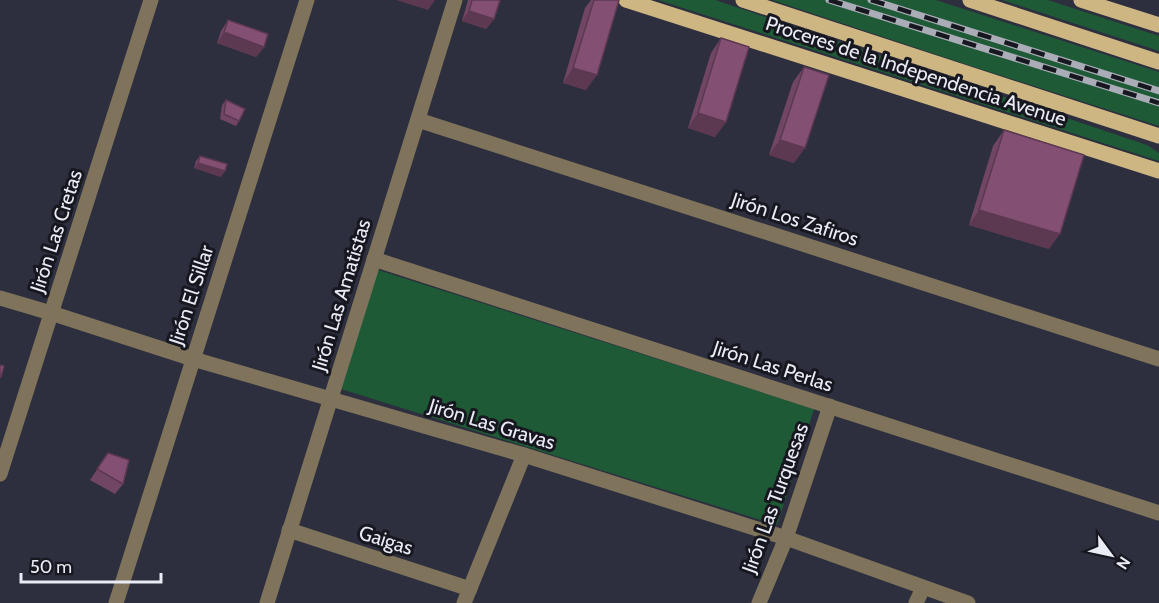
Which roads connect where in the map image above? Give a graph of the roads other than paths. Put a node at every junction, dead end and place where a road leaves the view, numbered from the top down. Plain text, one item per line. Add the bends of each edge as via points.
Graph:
1 (152, 0) edge
2 (306, 0) edge
3 (455, 0) edge
4 (626, 0) edge
5 (742, 0) edge
6 (970, 0) edge
7 (1081, 0) edge
8 (1159, 25) edge
9 (1159, 62) edge
10 (418, 120) junction
11 (1159, 136) edge
12 (1159, 171) edge
13 (374, 259) junction
14 (0, 298) edge
15 (51, 313) junction
16 (193, 359) junction
17 (1159, 359) edge
18 (330, 398) junction
19 (830, 406) junction
20 (524, 455) junction
21 (0, 474) edge
22 (1159, 513) edge
23 (289, 530) junction
24 (786, 538) junction
25 (923, 588) junction
26 (467, 596) edge
27 (116, 603) edge
28 (267, 603) edge
29 (759, 603) edge
30 (916, 603) edge
31 (968, 603) edge

1 - 15 street, Jirón Las Cretas
2 - 16 street, Jirón El Sillar
3 - 10 street, Jirón Las Amatistas
4 - 12 main road, Proceres de la Independencia Avenue
5 - 11 main road, Proceres de la Independencia Avenue
6 - 9 main road
7 - 8 main road
10 - 13 street, Jirón Las Amatistas
10 - 17 street, Jirón Los Zafiros
13 - 18 street, Jirón Las Amatistas
13 - 19 street, Jirón Las Perlas
14 - 15 street, Jirón Las Gravas
15 - 16 street, Jirón Las Gravas
15 - 21 street, Jirón Las Cretas
16 - 18 street, Jirón Las Gravas
16 - 27 street, Jirón El Sillar
18 - 20 street, Jirón Las Gravas
18 - 23 street, Jirón Las Amatistas
19 - 22 street, Jirón Las Perlas
19 - 24 street, Jirón Las Turquesas
20 - 24 street, Jirón Las Gravas
20 - 26 street
23 - 26 street, Gaigas
23 - 28 street, Jirón Las Amatistas
24 - 25 street, Jirón Las Gravas
24 - 29 street, Jirón Las Turquesas
25 - 30 street
25 - 31 street, Jirón Las Gravas

